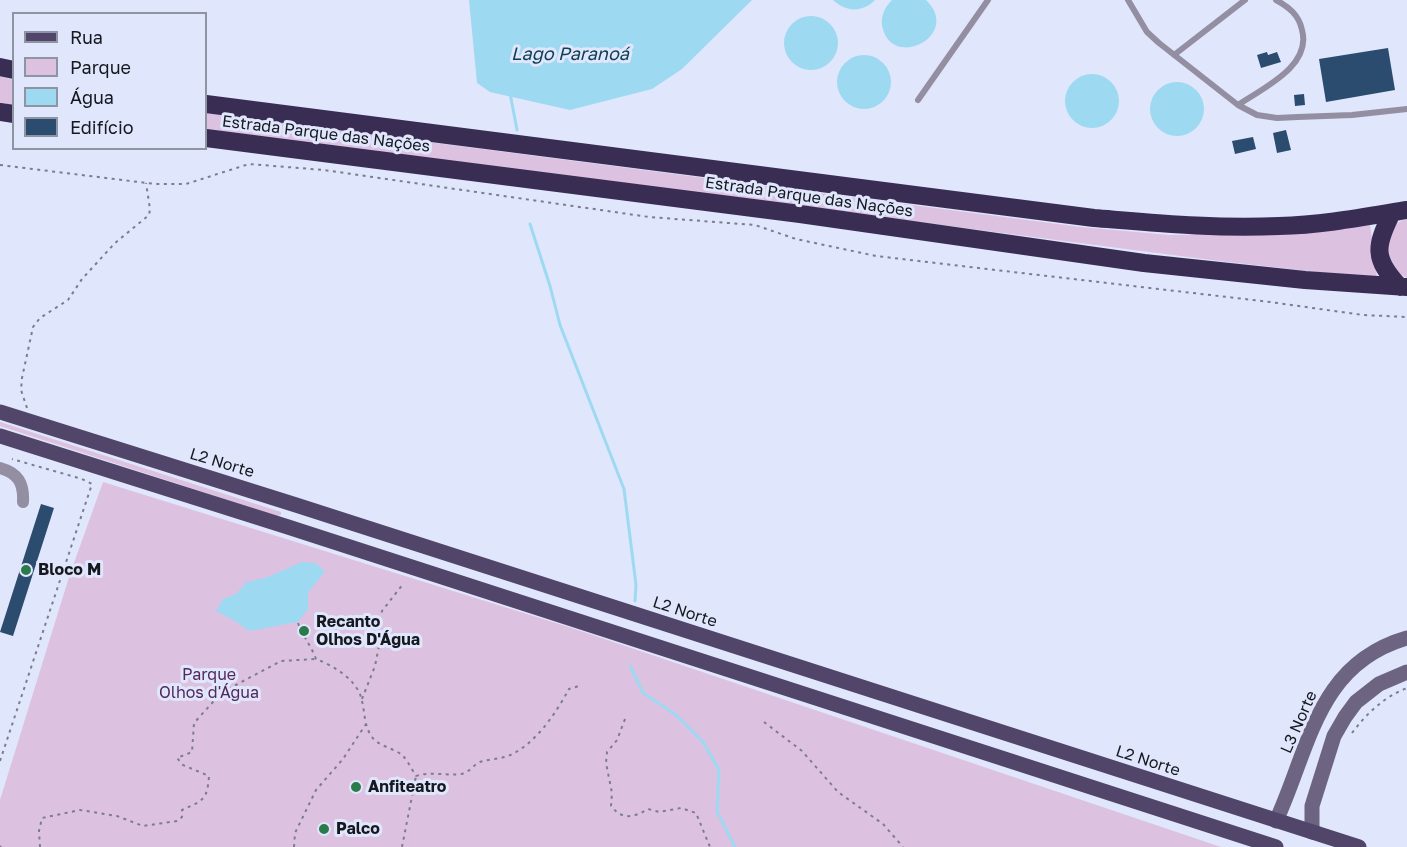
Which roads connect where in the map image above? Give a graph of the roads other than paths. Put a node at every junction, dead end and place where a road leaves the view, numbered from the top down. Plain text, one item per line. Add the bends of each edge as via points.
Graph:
1 (988, 0) edge
2 (1128, 0) edge
3 (1245, 0) edge
4 (1276, 0) edge
5 (1174, 56) junction
6 (918, 100) dead end
7 (207, 104) edge
8 (1239, 105) junction
9 (1407, 109) edge
10 (207, 138) edge
11 (1400, 211) edge
12 (1403, 287) edge
13 (0, 412) edge
14 (0, 436) edge
15 (0, 468) edge
16 (24, 502) dead end
17 (296, 505) junction
18 (288, 526) junction
19 (1407, 638) edge
20 (1407, 672) edge
21 (1276, 821) junction
22 (1312, 832) junction
23 (1268, 846) edge
24 (1359, 847) edge

1 - 6 lane
2 - 5 lane via 1147,32
3 - 5 lane
4 - 8 lane via 1297,15 1305,41 1300,55 1286,72
5 - 8 lane
7 - 11 highway, Estrada Parque das Nações via 1094,218 1244,227 1334,222
8 - 9 lane via 1257,115 1277,118
10 - 12 highway, Estrada Parque das Nações via 800,214 1144,263
11 - 12 highway via 1380,237 1380,255 1385,272
13 - 17 main road, L2 Norte
14 - 18 main road
15 - 16 street via 19,478
17 - 18 main road
17 - 21 main road, L2 Norte
18 - 23 main road
19 - 21 main road, L3 Norte via 1387,644 1358,663 1338,683 1314,723
20 - 22 main road via 1379,684 1356,702 1345,717 1334,736 1312,806
21 - 22 main road, L2 Norte
22 - 24 main road, L2 Norte

